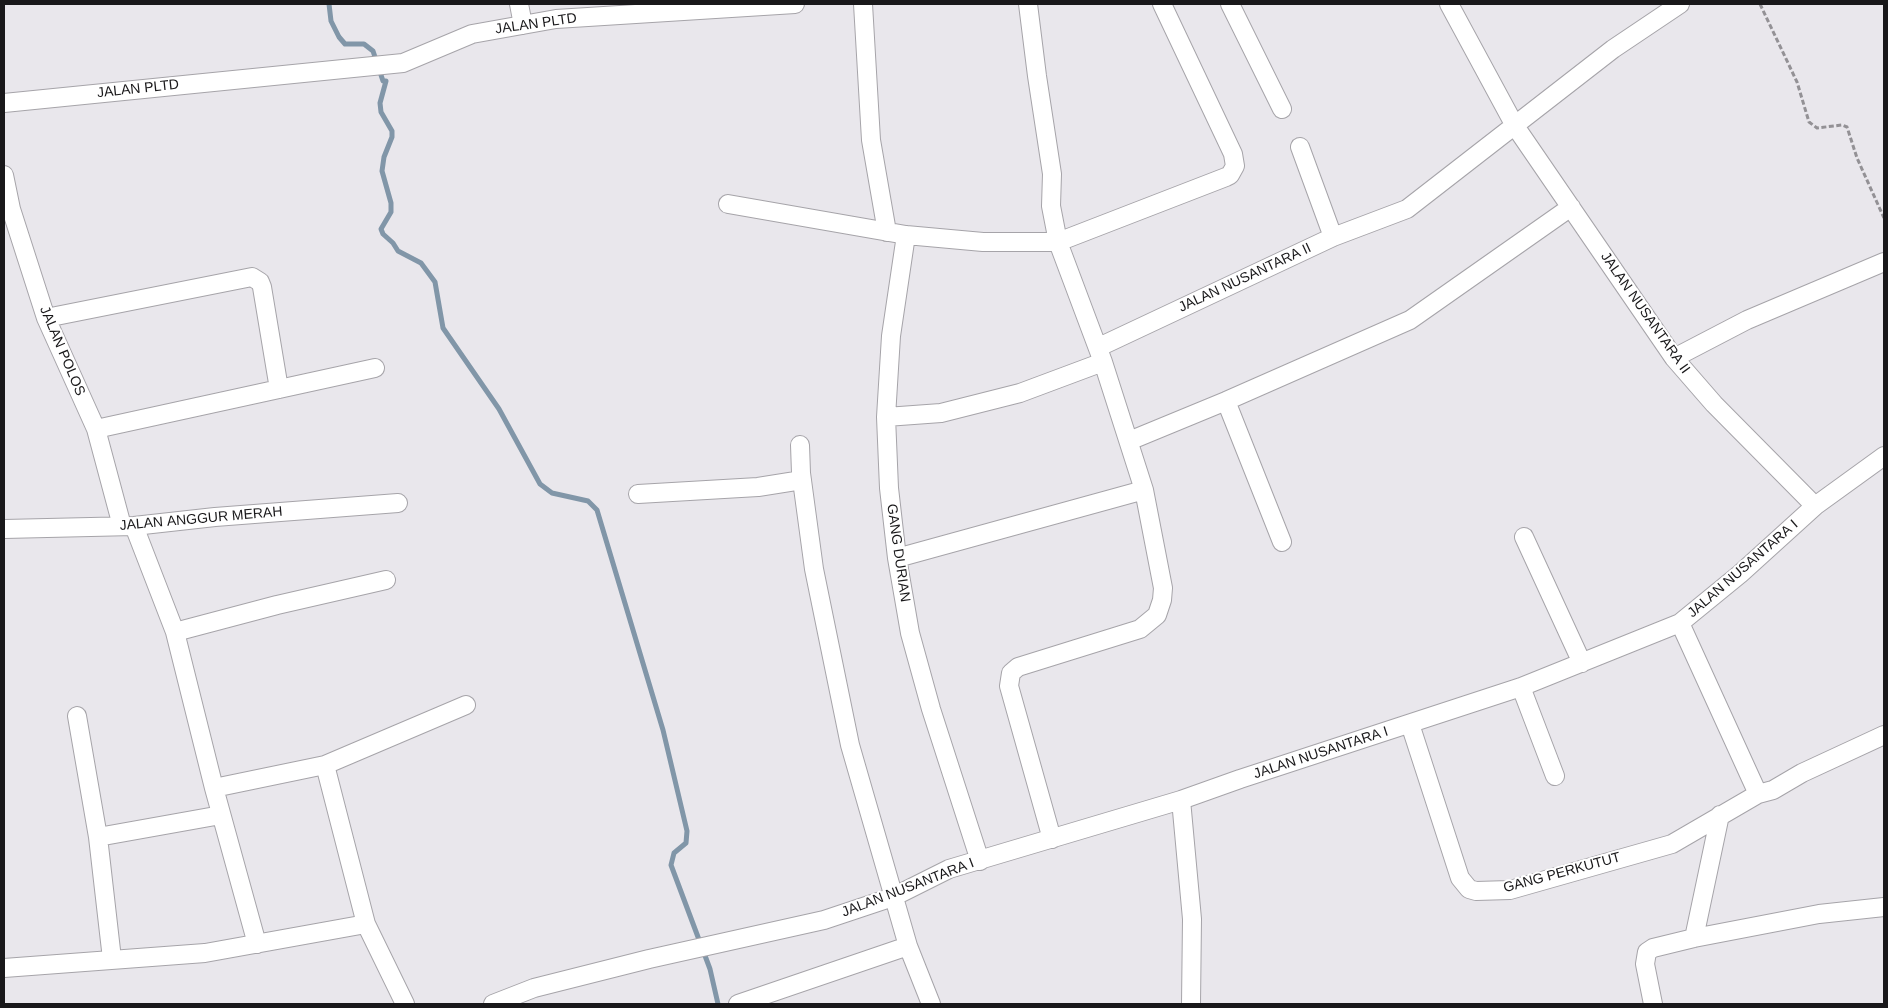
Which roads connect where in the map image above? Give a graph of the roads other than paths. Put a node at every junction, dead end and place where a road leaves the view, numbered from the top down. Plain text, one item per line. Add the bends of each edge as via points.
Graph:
1 (518, 4) edge
2 (795, 4) edge
3 (863, 4) edge
4 (1028, 4) edge
5 (1162, 4) edge
6 (1230, 4) edge
7 (1449, 4) edge
8 (1680, 4) edge
9 (523, 25) junction
10 (4, 103) edge
11 (1282, 109) dead end
12 (1515, 126) junction
13 (1300, 147) dead end
14 (4, 175) edge
15 (728, 204) dead end
16 (1571, 206) junction
17 (887, 232) junction
18 (906, 235) junction
19 (1333, 237) junction
20 (1058, 242) junction
21 (1884, 262) edge
22 (46, 318) junction
23 (1101, 355) junction
24 (1674, 358) junction
25 (376, 368) dead end
26 (279, 389) junction
27 (1226, 401) junction
28 (886, 417) junction
29 (96, 429) junction
30 (1129, 441) junction
31 (800, 445) dead end
32 (1884, 456) edge
33 (802, 480) junction
34 (1144, 490) junction
35 (638, 494) dead end
36 (398, 503) dead end
37 (1815, 506) junction
38 (128, 526) junction
39 (4, 529) edge
40 (1524, 537) dead end
41 (1282, 542) dead end
42 (897, 558) junction
43 (386, 580) dead end
44 (1680, 624) junction
45 (176, 632) junction
46 (1582, 663) junction
47 (1521, 687) junction
48 (466, 705) dead end
49 (77, 716) dead end
50 (1410, 724) junction
51 (1884, 735) edge
52 (326, 765) junction
53 (1556, 776) dead end
54 (214, 788) junction
55 (1758, 794) junction
56 (1181, 800) junction
57 (222, 815) junction
58 (1720, 815) junction
59 (98, 838) junction
60 (1052, 839) junction
61 (980, 861) junction
62 (894, 897) junction
63 (1884, 907) edge
64 (366, 924) junction
65 (1694, 938) junction
66 (257, 944) junction
67 (908, 946) junction
68 (112, 959) junction
69 (4, 968) edge
70 (405, 1004) edge
71 (493, 1004) edge
72 (738, 1004) edge
73 (931, 1004) edge
74 (1192, 1004) edge
75 (1653, 1004) edge

1 - 9 street
2 - 9 street, JALAN PLTD via 556,18
3 - 17 street via 871,140
4 - 20 street via 1052,174 1051,206
5 - 20 street via 1233,154 1235,166 1226,178
6 - 11 street
7 - 12 street, JALAN NUSANTARA II
8 - 12 street, JALAN NUSANTARA II via 1613,49
9 - 10 street, JALAN PLTD via 472,34 403,63
12 - 16 street, JALAN NUSANTARA II
12 - 19 street, JALAN NUSANTARA II via 1407,209
13 - 19 street
14 - 22 street, JALAN POLOS via 11,208
15 - 17 street
16 - 24 street, JALAN NUSANTARA II
16 - 27 street via 1410,320
17 - 18 street
18 - 20 street via 983,242
18 - 28 street, GANG DURIAN via 891,336
19 - 23 street, JALAN NUSANTARA II
20 - 23 street
21 - 24 street via 1747,320
22 - 26 street via 252,277 262,287
22 - 29 street, JALAN POLOS
23 - 28 street, JALAN NUSANTARA II via 1020,393 941,413
23 - 30 street
24 - 37 street, JALAN NUSANTARA II via 1714,404
25 - 26 street
26 - 29 street
27 - 30 street
27 - 41 street
28 - 42 street, GANG DURIAN via 889,488
29 - 38 street, JALAN POLOS
30 - 34 street
31 - 33 street
32 - 37 street, JALAN NUSANTARA I
33 - 35 street via 758,487
33 - 62 street via 814,569 850,745
34 - 42 street
34 - 60 street via 1163,588 1157,615 1140,629 1018,667 1009,679
36 - 38 street, JALAN ANGGUR MERAH
37 - 44 street, JALAN NUSANTARA I
38 - 39 street, JALAN ANGGUR MERAH
38 - 45 street, JALAN POLOS
40 - 46 street
42 - 61 street, GANG DURIAN via 910,633
43 - 45 street via 277,604
44 - 46 street, JALAN NUSANTARA I
44 - 55 street
45 - 54 street, JALAN POLOS
46 - 47 street, JALAN NUSANTARA I
47 - 50 street, JALAN NUSANTARA I
47 - 53 street
48 - 52 street
49 - 59 street
50 - 56 street, JALAN NUSANTARA I
50 - 58 street, GANG PERKUTUT via 1460,878 1469,889 1484,892 1510,890 1672,844
51 - 55 street, GANG PERKUTUT via 1802,772 1773,790
52 - 54 street
52 - 64 street
54 - 57 street, JALAN POLOS
55 - 58 street, GANG PERKUTUT
56 - 60 street, JALAN NUSANTARA I
56 - 74 street via 1192,919
57 - 59 street
57 - 66 street, JALAN POLOS
58 - 65 street
59 - 68 street
60 - 61 street, JALAN NUSANTARA I
61 - 62 street, JALAN NUSANTARA I via 949,869
62 - 67 street
62 - 71 street, JALAN NUSANTARA I via 824,920 534,988
63 - 65 street via 1819,914
64 - 66 street
64 - 70 street
65 - 75 street via 1648,952 1645,964
66 - 68 street via 205,954
67 - 72 street
67 - 73 street
68 - 69 street

